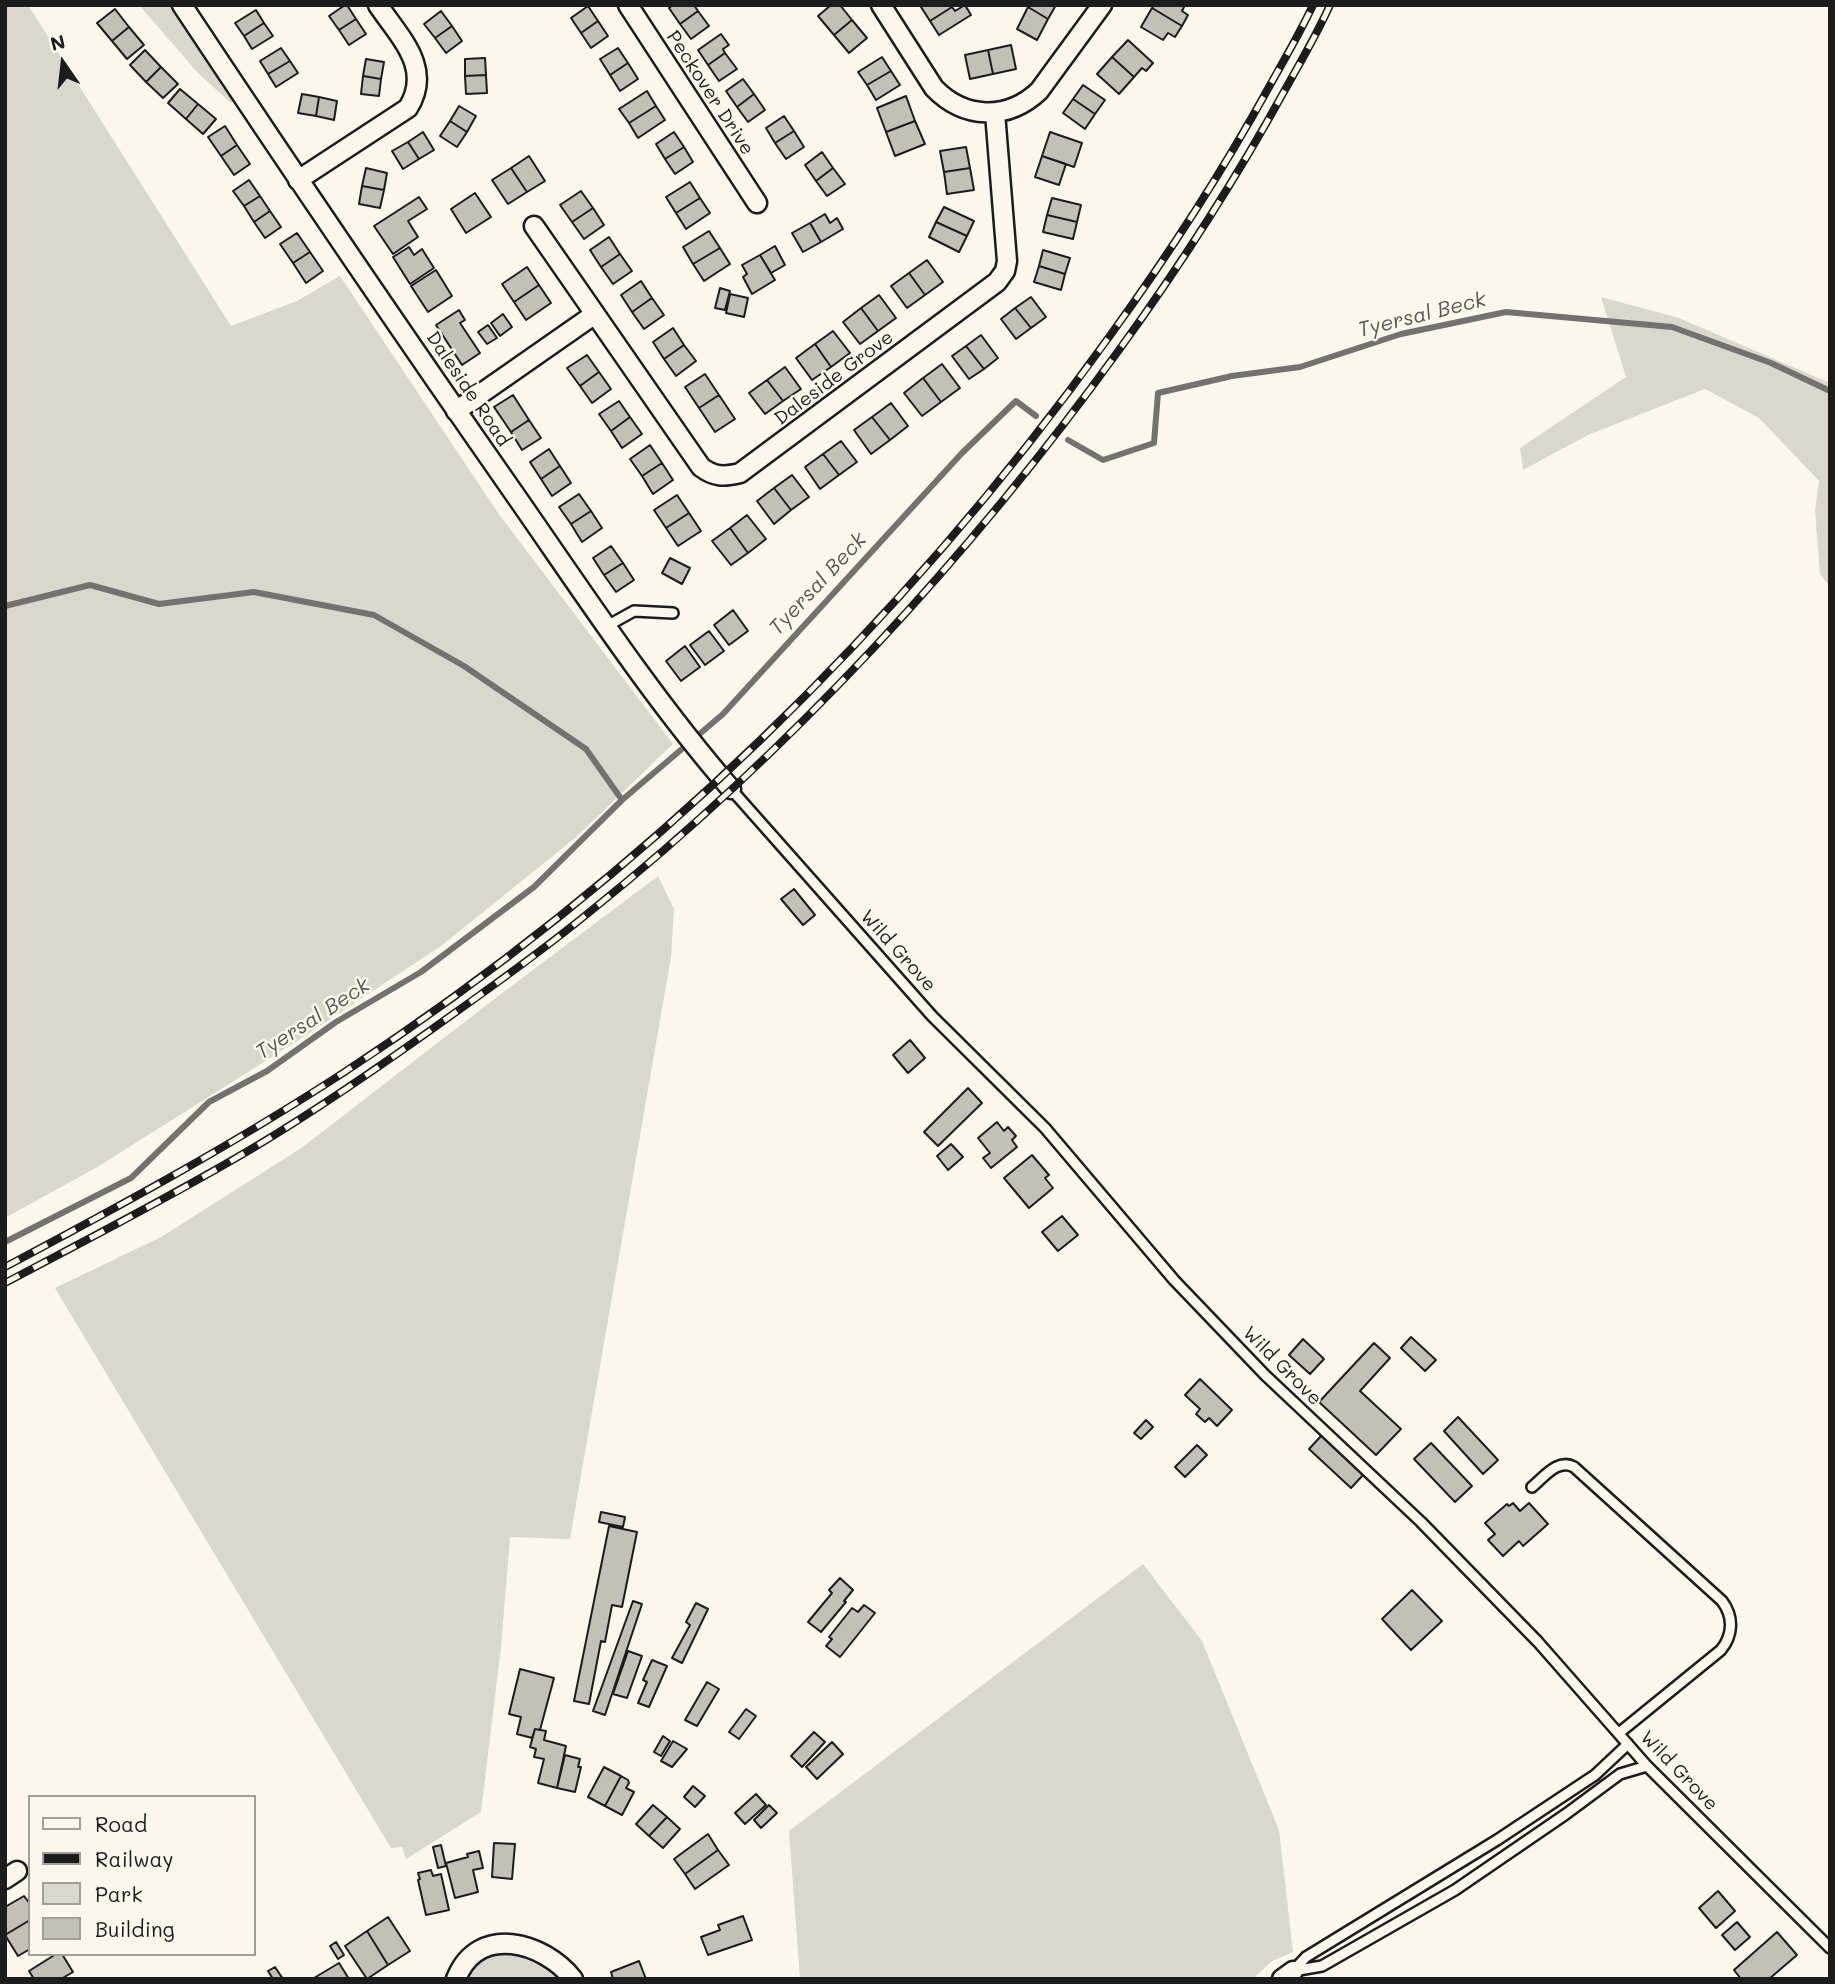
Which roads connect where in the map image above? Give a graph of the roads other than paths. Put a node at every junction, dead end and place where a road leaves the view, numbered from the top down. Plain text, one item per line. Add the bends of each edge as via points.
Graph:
1 (181, 5) edge
2 (378, 5) edge
3 (628, 5) edge
4 (881, 5) edge
5 (1102, 5) edge
6 (995, 113) junction
7 (299, 180) junction
8 (757, 203) dead end
9 (534, 226) dead end
10 (595, 314) junction
11 (456, 411) junction
12 (673, 613) dead end
13 (607, 626) junction
14 (731, 789) joint
15 (1532, 1486) dead end
16 (1619, 1733) junction
17 (1629, 1744) junction
18 (1647, 1766) junction
19 (1830, 1948) edge
20 (1288, 1975) edge
21 (456, 1979) edge
22 (573, 1979) edge

1 - 7 street, Daleside Road
2 - 7 street via 414,59 416,95 408,108
3 - 8 street, Peckover Drive
4 - 6 street via 945,100 975,113
5 - 6 street via 1039,91 1030,100
6 - 10 street, Daleside Grove via 1005,271 997,282 740,473 711,475 701,467
7 - 11 street, Daleside Road
9 - 10 street, Daleside Grove
10 - 11 street
11 - 13 street, Daleside Road
12 - 13 lane via 634,611
13 - 14 street, Daleside Road
14 - 16 lane, Wild Grove via 932,1016 1045,1128 1174,1280 1265,1375 1421,1522
15 - 16 lane via 1561,1464 1574,1467 1721,1601 1730,1615 1730,1631 1721,1650
16 - 17 lane, Wild Grove
17 - 18 lane, Wild Grove
17 - 20 lane via 1595,1775 1306,1956
18 - 19 lane, Wild Grove
18 - 20 lane via 1620,1774 1455,1890 1322,1966
21 - 22 street via 475,1953 505,1943 556,1960

